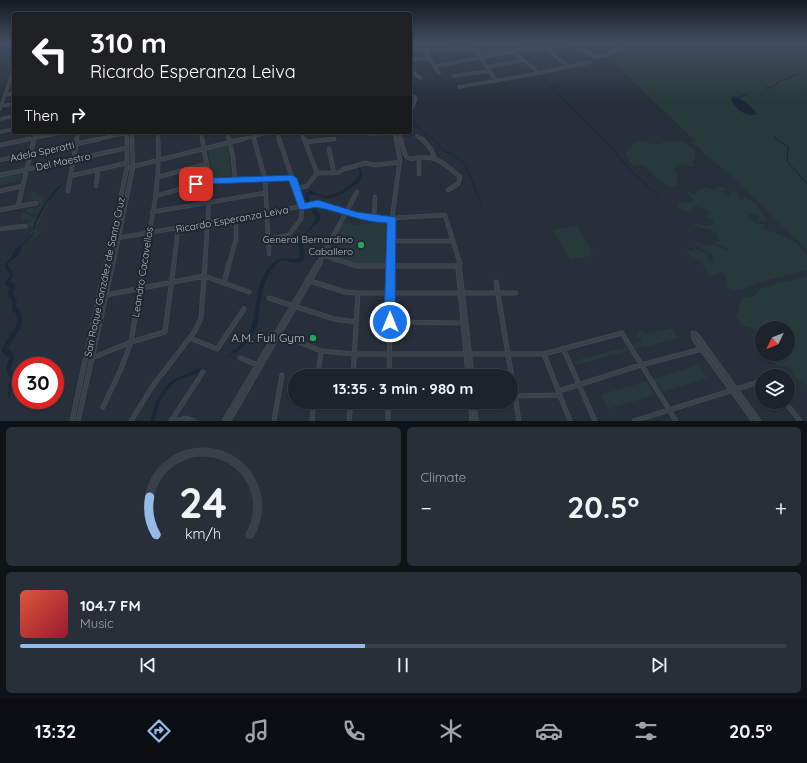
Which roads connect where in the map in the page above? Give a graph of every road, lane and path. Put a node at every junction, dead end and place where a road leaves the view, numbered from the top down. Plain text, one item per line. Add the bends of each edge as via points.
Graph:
1 (432, 62) edge
2 (464, 62) edge
3 (484, 62) edge
4 (515, 62) edge
5 (525, 62) edge
6 (563, 62) edge
7 (590, 62) dead end
8 (434, 66) junction
9 (487, 67) junction
10 (570, 67) junction
11 (489, 71) junction
12 (539, 73) junction
13 (414, 74) edge
14 (439, 74) dead end
15 (12, 76) edge
16 (453, 76) dead end
17 (421, 78) dead end
18 (496, 81) junction
19 (12, 82) edge
20 (9, 83) junction
21 (459, 87) dead end
22 (12, 93) edge
23 (5, 95) junction
24 (412, 97) edge
25 (12, 105) edge
26 (0, 108) edge
27 (412, 108) edge
28 (12, 116) edge
29 (0, 119) edge
30 (12, 129) edge
31 (0, 132) edge
32 (35, 134) edge
33 (55, 134) edge
34 (78, 134) edge
35 (118, 134) edge
36 (127, 134) edge
37 (132, 134) edge
38 (157, 134) edge
39 (202, 134) edge
40 (227, 134) edge
41 (262, 134) edge
42 (278, 134) edge
43 (302, 134) edge
44 (394, 134) edge
45 (399, 134) edge
46 (253, 136) junction
47 (417, 136) dead end
48 (34, 138) junction
49 (334, 139) dead end
50 (229, 142) junction
51 (305, 142) junction
52 (76, 144) junction
53 (0, 145) edge
54 (127, 148) junction
55 (205, 149) junction
56 (329, 149) dead end
57 (30, 153) junction
58 (73, 159) junction
59 (418, 159) junction
60 (435, 159) junction
61 (0, 160) edge
62 (159, 160) junction
63 (400, 162) junction
64 (127, 163) junction
65 (207, 164) junction
66 (133, 167) junction
67 (127, 168) junction
68 (26, 169) junction
69 (98, 170) junction
70 (317, 173) junction
71 (334, 173) junction
72 (419, 174) dead end
73 (0, 175) edge
74 (70, 176) junction
75 (158, 177) junction
76 (292, 178) junction
77 (265, 179) junction
78 (235, 180) junction
79 (210, 181) junction
80 (22, 186) junction
81 (96, 186) dead end
82 (296, 188) junction
83 (448, 190) dead end
84 (0, 191) edge
85 (68, 191) dead end
86 (357, 192) dead end
87 (265, 193) junction
88 (155, 196) junction
89 (375, 196) dead end
90 (208, 202) junction
91 (36, 203) dead end
92 (18, 206) junction
93 (302, 207) junction
94 (0, 210) edge
95 (152, 212) junction
96 (267, 213) junction
97 (345, 213) junction
98 (236, 218) junction
99 (374, 219) junction
100 (392, 219) junction
101 (207, 223) junction
102 (25, 226) dead end
103 (178, 228) junction
104 (0, 229) edge
105 (148, 233) junction
106 (119, 238) junction
107 (112, 240) junction
108 (269, 240) junction
109 (391, 241) junction
110 (452, 241) junction
111 (269, 254) dead end
112 (323, 255) junction
113 (390, 266) junction
114 (459, 266) junction
115 (204, 276) junction
116 (308, 280) junction
117 (172, 282) junction
118 (496, 282) dead end
119 (224, 283) junction
120 (139, 288) junction
121 (249, 292) dead end
122 (390, 293) junction
123 (462, 293) junction
124 (498, 293) junction
125 (106, 294) junction
126 (358, 294) junction
127 (516, 294) dead end
128 (269, 298) dead end
129 (294, 305) junction
130 (244, 309) dead end
131 (356, 322) junction
132 (390, 322) junction
133 (464, 323) junction
134 (277, 334) junction
135 (190, 338) junction
136 (696, 338) dead end
137 (131, 342) junction
138 (563, 348) junction
139 (704, 348) junction
140 (321, 351) junction
141 (389, 353) junction
142 (354, 354) junction
143 (467, 354) junction
144 (508, 354) junction
145 (544, 354) junction
146 (92, 358) junction
147 (240, 358) dead end
148 (641, 365) junction
149 (259, 366) junction
150 (319, 369) edge
151 (353, 369) edge
152 (389, 369) edge
153 (468, 369) edge
154 (470, 369) edge
155 (510, 369) edge
156 (203, 372) dead end
157 (282, 375) dead end
158 (755, 383) edge
159 (579, 384) junction
160 (734, 389) junction
161 (560, 393) junction
162 (518, 396) edge
163 (103, 407) dead end
164 (313, 409) edge
165 (351, 409) edge
166 (388, 409) edge
167 (471, 409) edge
168 (475, 409) edge
169 (517, 409) edge
170 (791, 409) edge
171 (669, 410) junction
172 (72, 421) edge
173 (78, 421) edge
174 (131, 421) edge
175 (171, 421) edge
176 (174, 421) edge
177 (194, 421) edge
178 (224, 421) edge
179 (229, 421) edge
180 (274, 421) edge
181 (312, 421) edge
182 (350, 421) edge
183 (388, 421) edge
184 (472, 421) edge
185 (476, 421) edge
186 (519, 421) edge
187 (570, 421) edge
188 (595, 421) edge
189 (634, 421) edge
190 (676, 421) edge
191 (754, 421) edge
192 (759, 421) edge
193 (800, 421) edge

1 - 8 street
2 - 8 street
3 - 9 street
4 - 9 street
5 - 12 street
6 - 10 street
7 - 10 street
8 - 14 street
9 - 11 street
10 - 12 street
11 - 16 street
11 - 18 street
12 - 18 street
13 - 17 street
15 - 20 street
18 - 21 street
19 - 20 street
20 - 23 street
22 - 23 street
23 - 26 street
24 - 27 street via 416,99
25 - 26 street
28 - 29 street
30 - 31 street
32 - 48 street
33 - 48 street
34 - 52 street
35 - 52 street, Adela Speratti
36 - 54 street, San Roque González de Santa Cruz
37 - 66 street
38 - 62 street, Leandro Cacavellos
39 - 55 street
40 - 50 street
41 - 46 street
42 - 76 street
43 - 51 street
44 - 63 street
45 - 59 street via 404,155 409,159
46 - 50 street
46 - 77 street
47 - 60 street via 434,153
48 - 53 street
48 - 57 street
49 - 51 street
50 - 55 street
50 - 78 street
51 - 70 street
52 - 57 street, Adela Speratti
52 - 58 street
54 - 58 street, Del Maestro
54 - 64 street, San Roque González de Santa Cruz
55 - 62 street
55 - 65 street
56 - 71 street
57 - 61 street, Adela Speratti
57 - 68 street
58 - 68 street, Del Maestro
58 - 74 street
59 - 60 street
59 - 72 street
60 - 83 street via 460,177 458,185
62 - 66 street
62 - 75 street, Leandro Cacavellos
63 - 71 street via 375,165 366,163
63 - 100 street
64 - 67 street, San Roque González de Santa Cruz
64 - 69 street
65 - 75 street
65 - 79 street
66 - 67 street
66 - 106 street
67 - 107 street, San Roque González de Santa Cruz
68 - 73 street, Del Maestro
68 - 80 street
69 - 74 street
69 - 81 street
70 - 71 street
70 - 82 street via 307,186
74 - 85 street
75 - 88 street, Leandro Cacavellos
76 - 77 street
76 - 82 street
77 - 78 street
77 - 87 street
78 - 79 street
79 - 88 street
79 - 90 street
80 - 84 street
80 - 92 street
82 - 93 street
86 - 97 street
87 - 90 street
87 - 96 street
88 - 95 street, Leandro Cacavellos
89 - 99 street
90 - 95 street
90 - 101 street
91 - 92 street
92 - 94 street
93 - 96 street, Ricardo Esperanza Leiva
93 - 97 street, Ricardo Esperanza Leiva via 318,204
93 - 108 street via 301,219 289,235
95 - 105 street, Leandro Cacavellos
96 - 98 street, Ricardo Esperanza Leiva
96 - 108 street
97 - 99 street, Ricardo Esperanza Leiva
97 - 112 street
98 - 101 street, Ricardo Esperanza Leiva
98 - 119 street via 236,239
99 - 100 street, Ricardo Esperanza Leiva
100 - 109 street
100 - 110 street, Ricardo Esperanza Leiva via 445,215
101 - 103 street, Ricardo Esperanza Leiva
101 - 115 street
102 - 104 street
103 - 105 street, Ricardo Esperanza Leiva
103 - 117 street
105 - 106 street, Ricardo Esperanza Leiva
105 - 120 street, Leandro Cacavellos
106 - 107 street, Ricardo Esperanza Leiva
106 - 125 street
107 - 172 street, San Roque González de Santa Cruz
108 - 111 street
109 - 110 street
109 - 113 street
110 - 114 street
112 - 113 street via 356,266
112 - 116 street
113 - 114 street
113 - 122 street
114 - 123 street
115 - 117 street
115 - 119 street
115 - 135 street via 201,318
116 - 126 street
116 - 129 street
117 - 120 street
117 - 137 street via 165,332
118 - 124 street
119 - 121 street
120 - 125 street
120 - 137 street, Leandro Cacavellos
122 - 123 street
122 - 126 street
122 - 132 street
123 - 124 street
123 - 133 street
124 - 127 street
124 - 144 street
125 - 146 street
126 - 131 street
128 - 129 street
129 - 131 street via 334,319
129 - 134 street
130 - 135 street via 217,350
131 - 142 street
132 - 133 street
132 - 141 street
133 - 143 street
134 - 140 street
134 - 149 street
135 - 174 street via 152,387
136 - 139 street
137 - 146 street
137 - 163 street, Leandro Cacavellos
138 - 145 street
138 - 148 street via 622,333
138 - 159 street
139 - 148 street
139 - 160 street
140 - 142 street
140 - 150 street
141 - 142 street
141 - 143 street
141 - 152 street
142 - 151 street
143 - 144 street
143 - 153 street
143 - 154 street
144 - 145 street
144 - 155 street
145 - 161 street
146 - 173 street
147 - 149 street
148 - 159 street
148 - 171 street
149 - 178 street
149 - 179 street
156 - 175 street
157 - 180 street
158 - 160 street
159 - 161 street
159 - 188 street
160 - 171 street
160 - 191 street
160 - 192 street
161 - 162 street
161 - 187 street
164 - 181 street
165 - 182 street
166 - 183 street
167 - 184 street
168 - 185 street
169 - 186 street
170 - 193 street
171 - 189 street
171 - 190 street
176 - 177 street via 187,418

